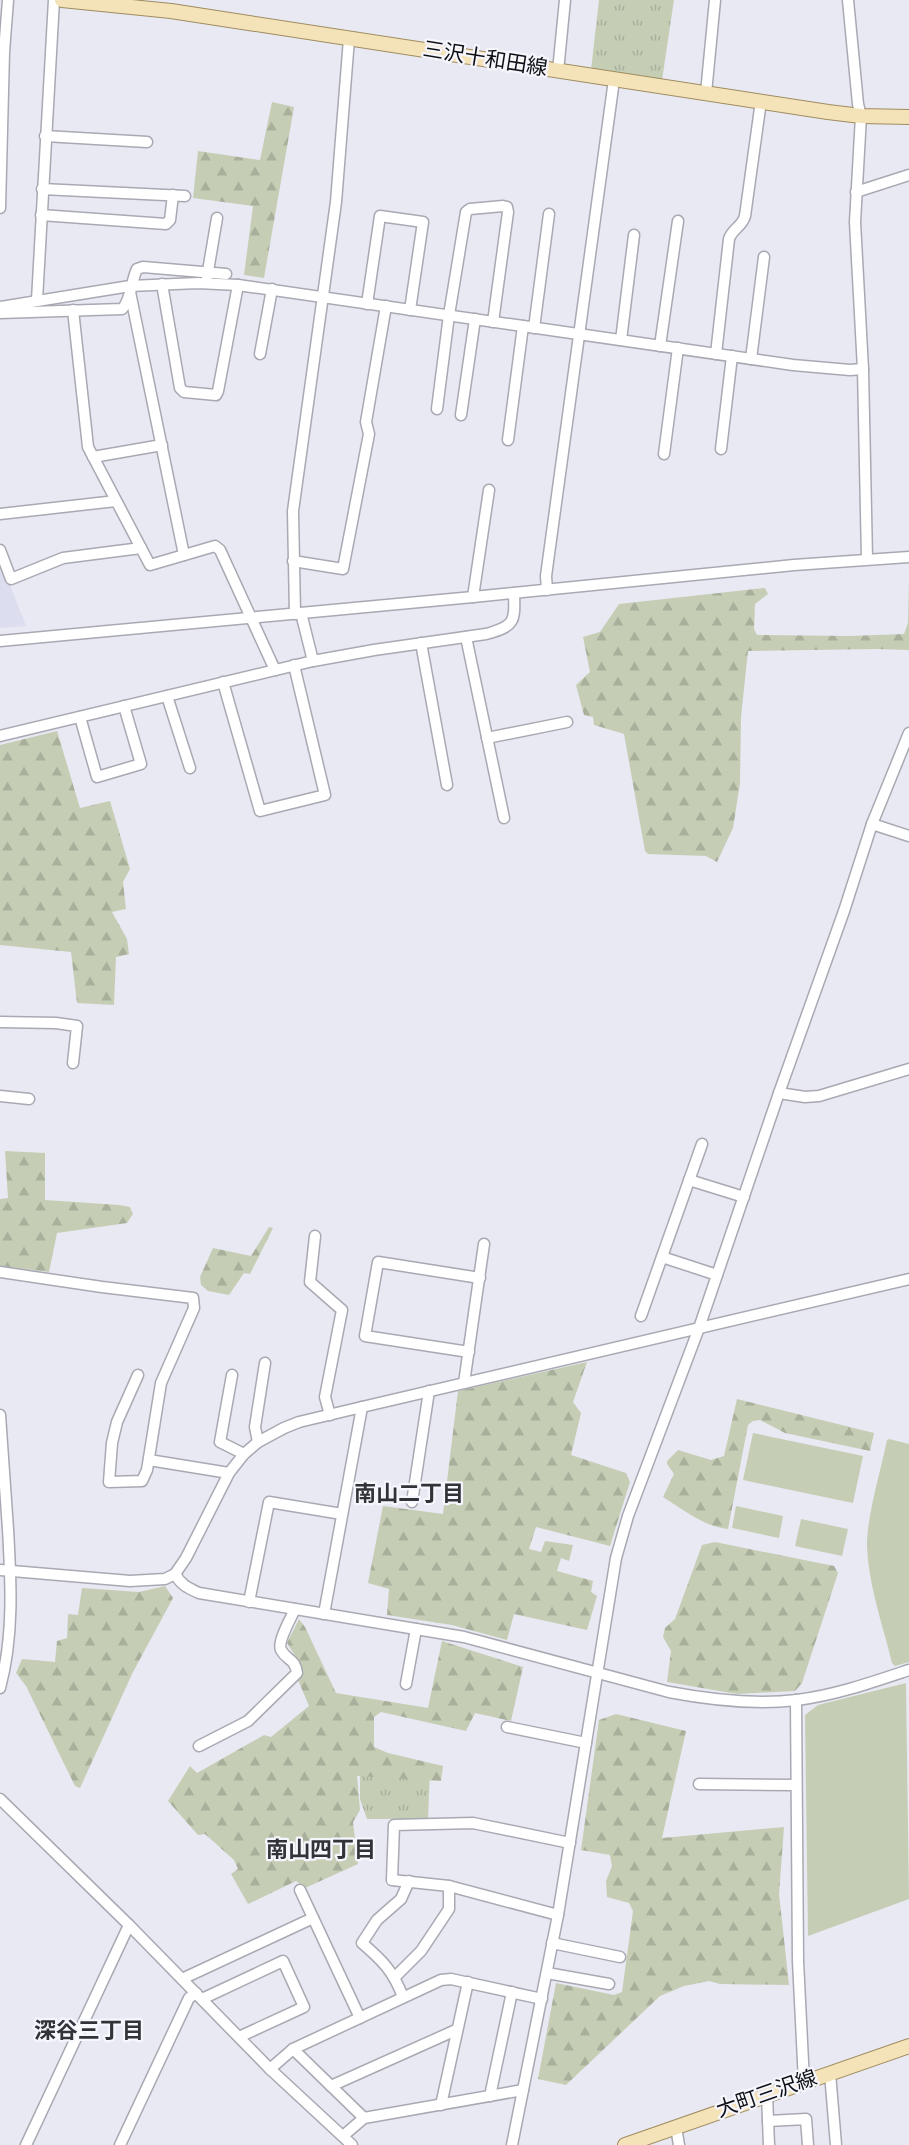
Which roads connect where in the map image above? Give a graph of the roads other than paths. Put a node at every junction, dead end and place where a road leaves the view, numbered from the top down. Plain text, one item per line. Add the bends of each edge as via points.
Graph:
1 (8, 0) edge
2 (54, 0) edge
3 (62, 0) edge
4 (565, 0) edge
5 (715, 0) edge
6 (848, 0) edge
7 (349, 39) junction
8 (558, 71) junction
9 (614, 80) junction
10 (706, 93) junction
11 (761, 101) junction
12 (861, 116) junction
13 (909, 117) edge
14 (45, 136) junction
15 (147, 142) dead end
16 (1, 154) edge
17 (909, 175) edge
18 (0, 180) edge
19 (42, 189) junction
20 (856, 192) junction
21 (173, 195) junction
22 (185, 196) dead end
23 (0, 208) edge
24 (549, 214) dead end
25 (41, 215) junction
26 (217, 218) dead end
27 (678, 221) dead end
28 (634, 235) dead end
29 (764, 258) dead end
30 (208, 272) junction
31 (226, 274) dead end
32 (162, 284) junction
33 (207, 284) junction
34 (238, 285) junction
35 (130, 289) junction
36 (272, 289) junction
37 (322, 297) junction
38 (37, 300) junction
39 (367, 304) junction
40 (386, 306) junction
41 (0, 307) edge
42 (73, 310) junction
43 (410, 310) junction
44 (0, 313) edge
45 (449, 315) junction
46 (475, 319) junction
47 (492, 322) junction
48 (528, 327) junction
49 (579, 334) junction
50 (621, 340) junction
51 (660, 346) junction
52 (678, 348) junction
53 (260, 354) dead end
54 (716, 354) junction
55 (732, 356) junction
56 (751, 359) junction
57 (863, 369) junction
58 (437, 409) dead end
59 (461, 416) dead end
60 (508, 440) dead end
61 (162, 445) junction
62 (721, 449) dead end
63 (664, 454) dead end
64 (93, 457) junction
65 (489, 490) dead end
66 (116, 501) junction
67 (0, 514) edge
68 (141, 548) junction
69 (0, 550) edge
70 (184, 555) junction
71 (909, 557) edge
72 (867, 559) junction
73 (293, 561) junction
74 (547, 590) junction
75 (514, 593) junction
76 (473, 597) junction
77 (298, 614) junction
78 (252, 617) junction
79 (466, 637) junction
80 (0, 641) edge
81 (421, 643) junction
82 (313, 661) junction
83 (294, 665) junction
84 (275, 670) junction
85 (223, 682) junction
86 (167, 696) junction
87 (124, 706) junction
88 (80, 717) junction
89 (567, 722) dead end
90 (909, 733) edge
91 (0, 736) edge
92 (487, 738) junction
93 (190, 768) dead end
94 (447, 785) dead end
95 (504, 818) dead end
96 (872, 824) junction
97 (909, 836) edge
98 (0, 1022) edge
99 (73, 1063) dead end
100 (909, 1069) edge
101 (779, 1093) junction
102 (0, 1096) edge
103 (28, 1099) dead end
104 (702, 1144) dead end
105 (689, 1180) junction
106 (744, 1197) junction
107 (315, 1236) dead end
108 (484, 1244) dead end
109 (662, 1257) junction
110 (0, 1272) edge
111 (717, 1275) junction
112 (480, 1278) junction
113 (909, 1279) edge
114 (641, 1316) dead end
115 (699, 1328) junction
116 (469, 1352) junction
117 (265, 1364) dead end
118 (138, 1375) dead end
119 (232, 1375) dead end
120 (464, 1383) junction
121 (429, 1391) junction
122 (362, 1407) junction
123 (0, 1415) edge
124 (330, 1415) junction
125 (258, 1442) junction
126 (244, 1454) junction
127 (149, 1460) junction
128 (229, 1473) junction
129 (412, 1502) dead end
130 (342, 1514) junction
131 (5, 1570) edge
132 (175, 1574) junction
133 (249, 1602) junction
134 (295, 1610) junction
135 (324, 1614) junction
136 (416, 1629) junction
137 (909, 1670) edge
138 (597, 1673) junction
139 (406, 1684) dead end
140 (0, 1688) edge
141 (796, 1700) junction
142 (507, 1726) dead end
143 (586, 1743) junction
144 (199, 1746) dead end
145 (699, 1784) dead end
146 (796, 1785) junction
147 (0, 1799) edge
148 (570, 1843) junction
149 (409, 1881) junction
150 (449, 1886) junction
151 (300, 1890) dead end
152 (558, 1916) junction
153 (313, 1918) junction
154 (129, 1925) junction
155 (552, 1943) junction
156 (620, 1957) dead end
157 (547, 1972) junction
158 (395, 1977) junction
159 (182, 1979) junction
160 (468, 1982) junction
161 (609, 1984) dead end
162 (512, 1992) junction
163 (199, 1996) junction
164 (403, 1997) junction
165 (542, 1999) junction
166 (360, 2018) junction
167 (456, 2030) junction
168 (239, 2037) junction
169 (909, 2046) edge
170 (293, 2049) junction
171 (270, 2069) junction
172 (830, 2073) junction
173 (804, 2082) junction
174 (331, 2086) junction
175 (523, 2090) junction
176 (767, 2095) junction
177 (490, 2096) junction
178 (441, 2105) junction
179 (364, 2118) junction
180 (768, 2121) junction
181 (676, 2127) junction
182 (343, 2136) junction
183 (26, 2145) edge
184 (120, 2145) edge
185 (352, 2145) edge
186 (513, 2145) edge
187 (625, 2145) edge
188 (679, 2145) edge
189 (769, 2145) edge
190 (808, 2145) edge
191 (836, 2145) edge

1 - 16 street
2 - 14 street
3 - 7 main road, 三沢十和田線 via 171,11
4 - 8 street
5 - 10 street
6 - 12 street
7 - 8 main road, 三沢十和田線
7 - 37 street via 336,202
8 - 9 main road, 三沢十和田線
9 - 10 main road, 三沢十和田線
9 - 49 street
10 - 11 main road, 三沢十和田線
11 - 12 main road, 三沢十和田線
11 - 54 street via 745,216 743,223 730,233
12 - 13 main road, 三沢十和田線
12 - 20 street
14 - 15 street
14 - 19 street
16 - 18 street
17 - 20 street
18 - 23 street
19 - 21 street
19 - 25 street
20 - 57 street
21 - 22 street
21 - 25 street via 166,224
24 - 48 street
25 - 38 street
26 - 30 street
27 - 51 street
28 - 50 street
29 - 56 street
30 - 31 street
30 - 33 street
30 - 35 street via 143,267 137,269
32 - 33 street
32 - 34 street via 180,388 184,392 216,395
32 - 35 street
33 - 34 street
34 - 36 street
35 - 38 street
35 - 42 street via 122,309
35 - 61 street
36 - 37 street
36 - 53 street
37 - 39 street
37 - 73 street via 293,511
38 - 41 street
39 - 40 street
39 - 43 street via 380,216 423,222
40 - 43 street
40 - 73 street via 366,422 369,434 343,569
42 - 44 street
42 - 64 street via 86,436
43 - 45 street
45 - 46 street
45 - 47 street via 466,212 503,206 508,212
45 - 58 street
46 - 47 street
46 - 59 street
47 - 48 street
48 - 49 street
48 - 60 street
49 - 50 street
49 - 74 street
50 - 51 street
51 - 52 street
52 - 54 street
52 - 63 street
54 - 55 street
55 - 56 street
55 - 62 street
56 - 57 street
57 - 72 street
61 - 64 street
61 - 70 street
64 - 66 street
65 - 76 street
66 - 67 street
66 - 68 street
68 - 69 street via 63,558 11,579
68 - 70 street via 150,565
70 - 78 street via 214,546 220,550
71 - 72 street
72 - 74 street
73 - 77 street
74 - 75 street
75 - 76 street
75 - 79 street via 514,619 510,625
76 - 77 street
77 - 78 street
77 - 82 street
78 - 80 street
78 - 84 street
79 - 81 street
79 - 92 street
81 - 82 street
81 - 94 street
82 - 83 street
83 - 84 street
83 - 85 street via 325,795 260,811
84 - 85 street
85 - 86 street
86 - 87 street
86 - 93 street
87 - 88 street
87 - 88 street via 141,764 97,777
88 - 91 street
89 - 92 street
90 - 96 street
92 - 95 street
96 - 97 street
96 - 101 street
98 - 99 street via 77,1026
100 - 101 street via 819,1096
101 - 106 street
102 - 103 street
104 - 105 street
105 - 106 street
105 - 109 street
106 - 111 street
107 - 124 street via 310,1282 342,1310 325,1397
108 - 112 street
109 - 111 street
109 - 114 street
110 - 127 street via 193,1298 194,1308 161,1383
111 - 115 street
112 - 116 street
112 - 116 street via 378,1262 365,1336
113 - 115 street
115 - 120 street
115 - 138 street via 628,1516 616,1558
116 - 120 street
117 - 125 street via 255,1427
118 - 127 street via 117,1422 109,1482 142,1481
119 - 126 street via 220,1442
120 - 121 street
121 - 122 street
121 - 129 street
122 - 124 street
122 - 130 street
123 - 131 street
124 - 125 street via 299,1422
125 - 126 street
126 - 128 street
127 - 128 street
128 - 132 street
130 - 133 street via 269,1502
130 - 135 street
131 - 132 street via 130,1581 165,1579
131 - 140 street via 11,1624
132 - 133 street via 188,1588
133 - 134 street
134 - 135 street
134 - 144 street via 280,1642 281,1650 296,1664 297,1673 248,1722
135 - 136 street
136 - 138 street via 500,1646
136 - 139 street
137 - 141 street via 868,1684
138 - 141 street via 703,1699
138 - 143 street
141 - 146 street
142 - 143 street
143 - 148 street
145 - 146 street
146 - 173 street
147 - 154 street
148 - 149 street via 473,1823 394,1825 392,1880
148 - 152 street
149 - 150 street
149 - 158 street via 401,1899 377,1920 362,1943
150 - 152 street
150 - 158 street via 449,1910 421,1951
151 - 153 street
152 - 155 street
153 - 159 street
153 - 166 street
154 - 159 street
154 - 183 street
155 - 156 street
155 - 157 street
157 - 161 street
157 - 165 street
158 - 164 street
159 - 163 street
160 - 162 street
160 - 164 street via 441,1980
160 - 167 street
162 - 165 street
162 - 177 street
163 - 168 street
163 - 168 street via 283,1961 304,2007
163 - 184 street via 189,1998
164 - 166 street
165 - 175 street
166 - 170 street
167 - 174 street
167 - 178 street
168 - 171 street
169 - 172 main road, 大町三沢線
170 - 171 street
170 - 174 street
171 - 182 street
172 - 173 main road, 大町三沢線
172 - 191 street
173 - 176 main road, 大町三沢線
174 - 179 street
175 - 177 street
175 - 186 street
176 - 180 street
176 - 181 main road, 大町三沢線
177 - 178 street
178 - 179 street
179 - 182 street
180 - 189 street
180 - 190 street via 807,2119
181 - 187 main road, 大町三沢線
181 - 188 street
182 - 185 street

